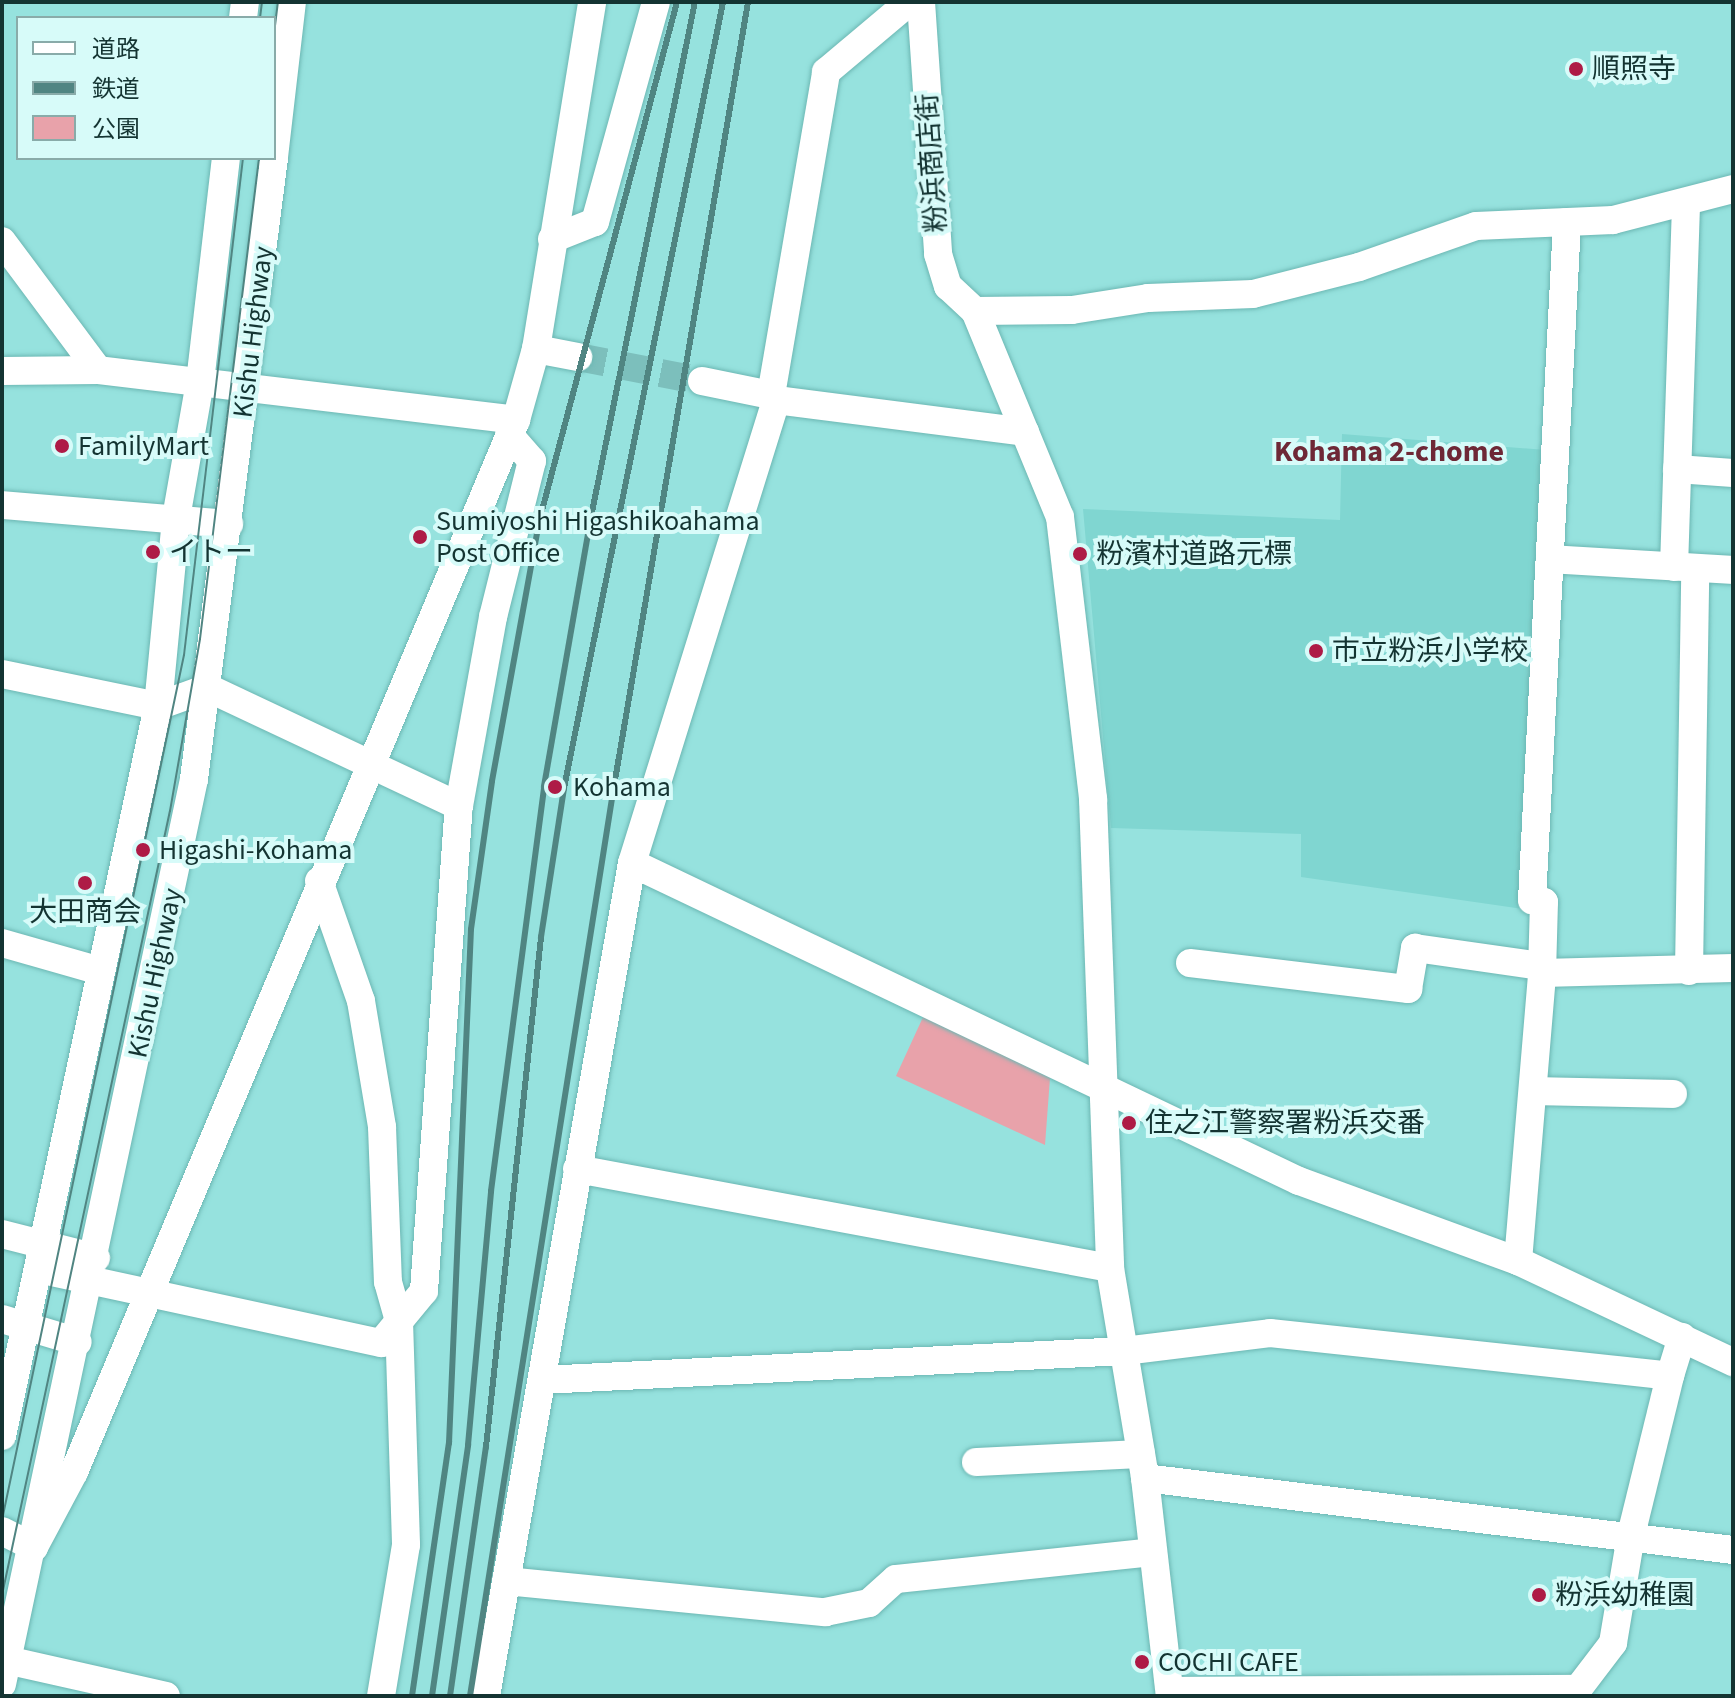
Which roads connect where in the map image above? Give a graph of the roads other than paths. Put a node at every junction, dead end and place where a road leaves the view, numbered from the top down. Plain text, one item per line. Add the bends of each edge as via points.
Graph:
1 (292, 2) edge
2 (592, 2) edge
3 (656, 2) edge
4 (909, 2) edge
5 (921, 2) edge
6 (276, 141) edge
7 (226, 160) edge
8 (274, 160) edge
9 (1733, 189) edge
10 (1686, 205) junction
11 (1567, 222) junction
12 (552, 239) junction
13 (2, 241) edge
14 (975, 311) junction
15 (536, 349) junction
16 (578, 357) tunnel mouth
17 (98, 370) junction
18 (2, 371) edge
19 (702, 381) tunnel mouth
20 (200, 382) junction
21 (247, 387) junction
22 (773, 397) junction
23 (513, 427) junction
24 (1025, 432) junction
25 (1677, 469) junction
26 (1733, 473) edge
27 (2, 505) edge
28 (176, 518) junction
29 (229, 524) junction
30 (1550, 559) junction
31 (1684, 568) junction
32 (1733, 570) edge
33 (2, 674) edge
34 (208, 688) junction
35 (158, 706) junction
36 (372, 766) junction
37 (459, 806) junction
38 (632, 863) junction
39 (319, 881) junction
40 (2, 943) edge
41 (1190, 963) dead end
42 (1733, 968) edge
43 (1542, 970) junction
44 (100, 971) junction
45 (1689, 971) junction
46 (1105, 1087) junction
47 (1534, 1091) junction
48 (1673, 1094) dead end
49 (577, 1169) junction
50 (2, 1234) edge
51 (41, 1256) junction
52 (1518, 1261) junction
53 (1110, 1268) junction
54 (94, 1269) junction
55 (146, 1293) junction
56 (399, 1321) junction
57 (15, 1323) edge
58 (1682, 1337) junction
59 (78, 1342) junction
60 (1124, 1351) junction
61 (1733, 1362) edge
62 (1670, 1376) junction
63 (542, 1380) junction
64 (2, 1436) edge
65 (976, 1462) dead end
66 (1143, 1466) junction
67 (2, 1531) edge
68 (1631, 1535) junction
69 (34, 1547) junction
70 (1733, 1550) edge
71 (1153, 1552) junction
72 (506, 1581) junction
73 (4, 1668) edge
74 (1578, 1692) edge
75 (1170, 1694) edge
76 (166, 1696) edge
77 (381, 1696) edge
78 (486, 1696) edge

1 - 6 street, Kishu Highway
2 - 12 street
3 - 12 street via 595,222
4 - 22 street via 826,72
5 - 14 street, 粉浜商店街 via 938,254 948,286
7 - 20 street, Kishu Highway
8 - 21 street, Kishu Highway
9 - 10 street
10 - 11 street via 1613,220
10 - 25 street
11 - 14 street via 1476,226 1359,267 1253,294 1148,298 1072,310
11 - 30 street
12 - 15 street
13 - 17 street
14 - 24 street
15 - 16 street
15 - 23 street
17 - 18 street
17 - 20 street
19 - 22 street
20 - 21 street
20 - 28 street, Kishu Highway
21 - 23 street
21 - 29 street, Kishu Highway
22 - 24 street
22 - 38 street
23 - 36 street
23 - 37 street via 532,461 493,617
24 - 46 street via 1060,517 1093,799
25 - 26 street
25 - 31 street
27 - 28 street
28 - 29 street
28 - 35 street, Kishu Highway
29 - 34 street, Kishu Highway
30 - 31 street
30 - 43 street via 1532,900 1544,902
31 - 32 street
31 - 45 street
33 - 35 street
34 - 35 street
34 - 36 street
34 - 54 street, Kishu Highway via 172,896
35 - 44 street, Kishu Highway
36 - 37 street
36 - 39 street
37 - 56 street via 424,1291
38 - 46 street
38 - 49 street
39 - 55 street
39 - 56 street via 361,1001 382,1127 388,1282
40 - 44 street
41 - 43 street via 1408,989 1415,948
42 - 45 street
43 - 45 street
43 - 47 street
44 - 51 street, Kishu Highway
46 - 52 street via 1299,1181
46 - 53 street
47 - 48 street
47 - 52 street
49 - 53 street
49 - 63 street
50 - 51 street
51 - 54 street
51 - 57 street, Kishu Highway
52 - 58 street
53 - 60 street
54 - 55 street
54 - 59 street, Kishu Highway
55 - 56 street via 381,1343
55 - 69 street via 74,1472
56 - 77 street via 406,1545
57 - 59 street
57 - 64 street, Kishu Highway
58 - 61 street
58 - 62 street
59 - 69 street, Kishu Highway
60 - 62 street via 1270,1333
60 - 63 street
60 - 66 street
62 - 68 street
63 - 72 street
65 - 66 street
66 - 68 street
66 - 71 street
67 - 69 street
68 - 70 street
68 - 74 street via 1613,1643
69 - 73 street, Kishu Highway
71 - 72 street via 896,1579 869,1603 825,1612
71 - 75 street
72 - 78 street
73 - 76 street
74 - 75 street

